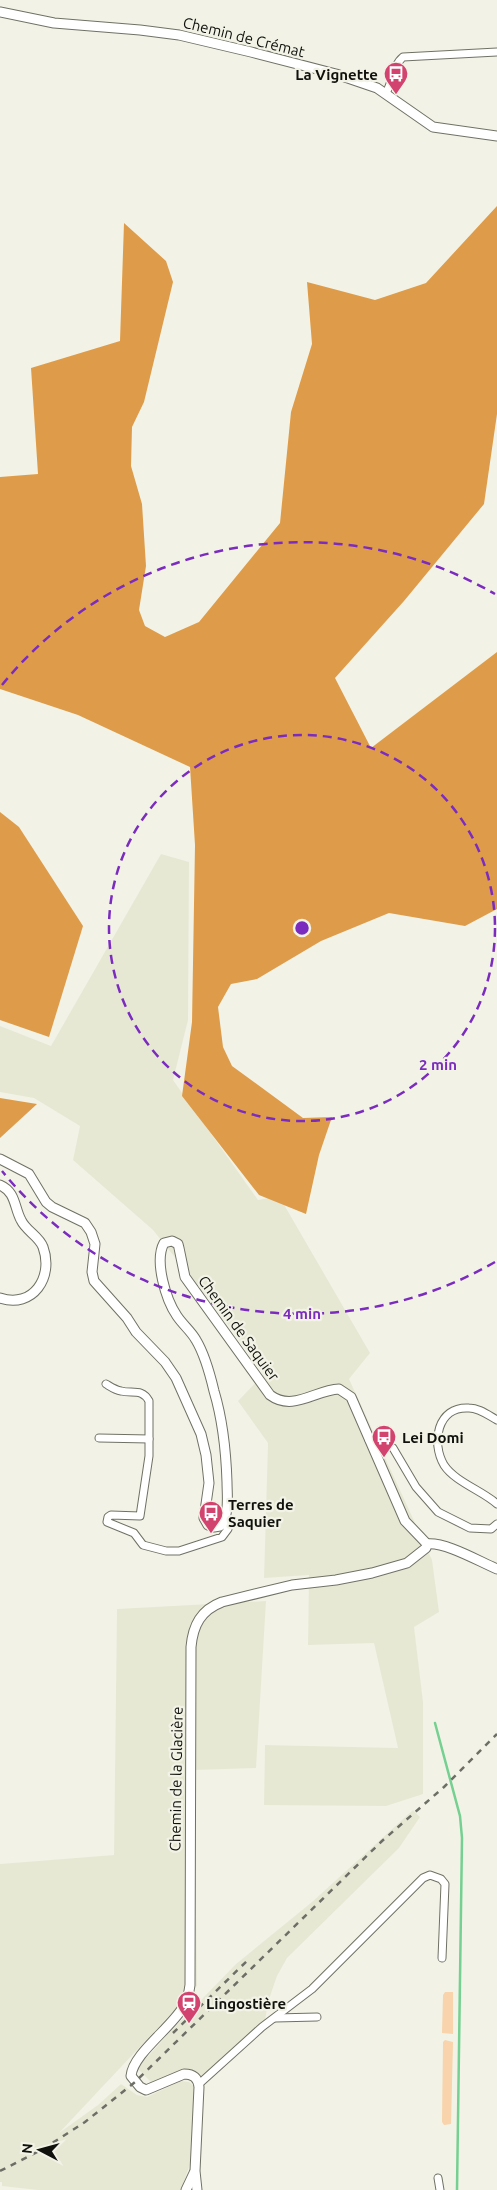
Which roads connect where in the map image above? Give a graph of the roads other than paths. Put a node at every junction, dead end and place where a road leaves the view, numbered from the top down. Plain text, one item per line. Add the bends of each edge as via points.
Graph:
1 (0, 12) edge
2 (497, 52) edge
3 (386, 93) junction
4 (497, 136) edge
5 (0, 1159) edge
6 (0, 1185) edge
7 (0, 1298) edge
8 (106, 1384) dead end
9 (497, 1420) edge
10 (99, 1438) dead end
11 (149, 1439) junction
12 (369, 1440) junction
13 (497, 1504) edge
14 (223, 1522) junction
15 (497, 1524) edge
16 (423, 1544) junction
17 (497, 1569) edge
18 (442, 1958) dead end
19 (317, 2017) dead end
20 (274, 2018) junction
21 (199, 2084) junction
22 (195, 2171) junction
23 (438, 2178) dead end
24 (186, 2190) edge
25 (197, 2190) edge
26 (440, 2190) edge

1 - 3 street, Chemin de Crémat via 54,23 179,35 344,76
2 - 3 street via 404,57 395,66 393,80
3 - 4 street, Chemin de Crémat via 433,127
5 - 14 street via 29,1174 46,1202 85,1223 91,1232 95,1244 94,1281 176,1378 201,1434 206,1455 209,1483 204,1518 208,1526 214,1528
6 - 7 street via 12,1194 21,1220 41,1242 46,1269 41,1287 35,1294 21,1300
8 - 11 street via 122,1392 139,1392 146,1397
9 - 13 street via 476,1409 456,1409 448,1413 440,1424 437,1437 438,1451 445,1467
10 - 11 street
11 - 14 street via 147,1478 140,1516 111,1515 107,1522 134,1533 143,1545 179,1551 222,1537 228,1530
12 - 14 street, Chemin de Saquier via 354,1404 343,1390 335,1389 292,1402 270,1395 185,1277 178,1244 172,1241 164,1244 159,1258 162,1275 174,1312 202,1352 223,1427 228,1501
12 - 15 street via 379,1440 393,1448 416,1487 438,1512 470,1528 491,1529
12 - 16 street, Chemin de Saquier via 405,1521
16 - 17 street via 450,1547
16 - 21 street, Chemin de la Glacière via 407,1562 364,1575 292,1585 222,1602 204,1612 195,1627 191,1647 190,1986 184,2005 140,2058 131,2076 146,2090 184,2074 195,2077
18 - 20 street via 445,1884 430,1875 423,1878 312,1989
19 - 20 street
20 - 21 street
21 - 22 street
22 - 24 street
22 - 25 street
23 - 26 street

